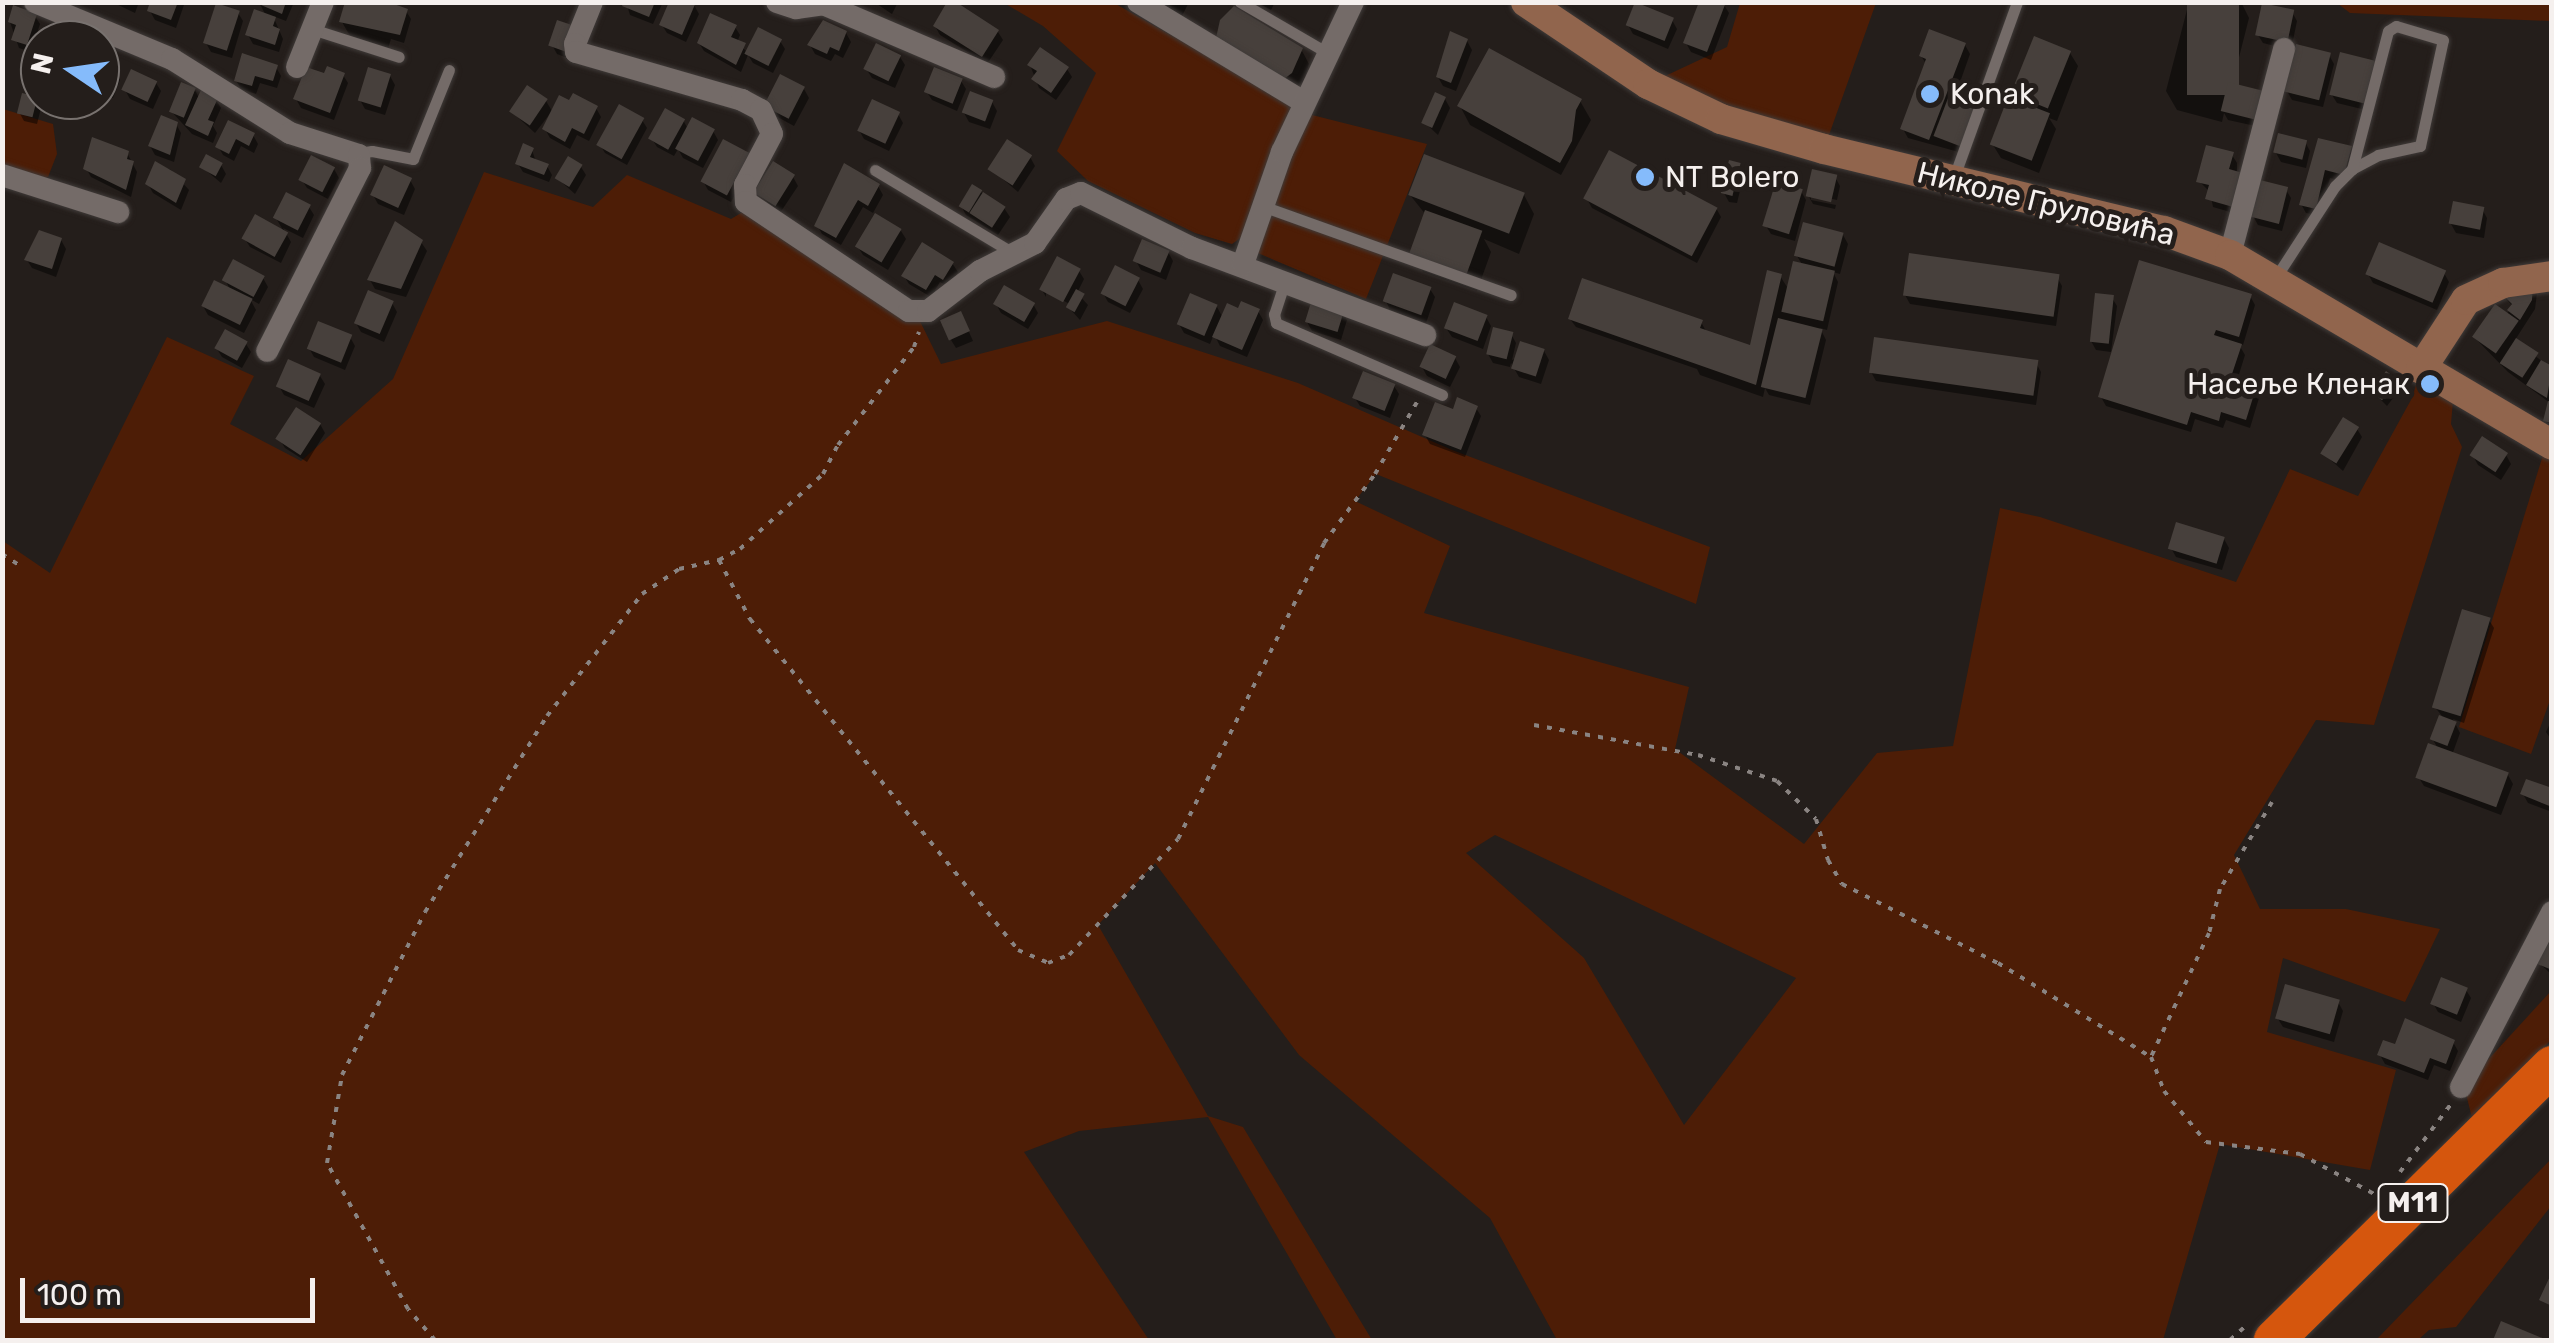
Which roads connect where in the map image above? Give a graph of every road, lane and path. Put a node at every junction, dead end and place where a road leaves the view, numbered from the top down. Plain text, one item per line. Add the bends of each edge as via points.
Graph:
1 (35, 2) edge
2 (323, 2) edge
3 (592, 2) edge
4 (777, 2) edge
5 (1138, 2) edge
6 (1240, 2) edge
7 (1354, 2) edge
8 (1526, 2) edge
9 (2017, 2) edge
10 (312, 28) junction
11 (2284, 49) dead end
12 (1328, 53) junction
13 (400, 57) dead end
14 (297, 67) dead end
15 (449, 70) dead end
16 (994, 76) dead end
17 (1304, 102) junction
18 (351, 151) junction
19 (2352, 169) junction
20 (876, 170) dead end
21 (2, 175) edge
22 (1953, 181) junction
23 (1265, 206) junction
24 (118, 212) dead end
25 (1016, 254) junction
26 (2230, 255) junction
27 (1242, 264) junction
28 (2552, 276) edge
29 (1286, 280) junction
30 (2274, 280) junction
31 (1512, 295) dead end
32 (916, 313) junction
33 (1425, 335) dead end
34 (267, 351) dead end
35 (2421, 369) junction
36 (1425, 388) junction
37 (1442, 395) dead end
38 (2552, 444) edge
39 (2, 554) edge
40 (719, 560) junction
41 (18, 565) dead end
42 (1534, 726) dead end
43 (2272, 802) dead end
44 (2552, 912) edge
45 (2150, 1057) junction
46 (2552, 1066) edge
47 (2461, 1087) joint
48 (2552, 1102) edge
49 (2394, 1179) dead end
50 (2386, 1188) dead end
51 (2266, 1328) edge
52 (435, 1340) edge
53 (2230, 1340) edge
54 (2312, 1340) edge

1 - 18 street via 172,59 290,133
2 - 10 street
3 - 32 street via 576,52 754,104 772,127 745,185 746,202
4 - 16 street via 796,8 823,4
5 - 17 street
6 - 12 lane
7 - 12 street
8 - 22 street, Николе Груловића via 1696,109
9 - 22 lane
10 - 13 lane
10 - 14 street
11 - 26 street
12 - 17 street
15 - 18 lane via 413,159
17 - 23 street
18 - 34 street via 360,168
19 - 19 lane via 2388,30 2396,26 2443,40 2420,146
19 - 30 lane
20 - 25 lane
21 - 24 street
22 - 26 street, Николе Груловића via 2164,230
23 - 27 street
23 - 31 lane
25 - 27 street via 1038,240 1066,199 1081,193 1192,248
25 - 32 street
26 - 30 street, Николе Груловића
27 - 29 street
28 - 35 street via 2503,283 2466,300
29 - 33 street
29 - 36 lane via 1276,323
30 - 35 street, Николе Груловића
32 - 40 path via 914,347 838,444 823,474
35 - 38 street, Николе Груловића
36 - 37 lane
36 - 40 path via 1375,474 1324,543 1178,839 1069,955 1048,963 1018,950 750,619
39 - 41 path
40 - 52 path via 679,568 642,594 546,716 425,912 342,1075 327,1164 408,1310
42 - 45 path via 1698,755 1778,781 1816,818 1842,884 1998,963
43 - 45 path via 2220,889 2209,934
44 - 47 street
45 - 50 path via 2164,1092 2206,1142 2300,1154 2378,1196
46 - 51 highway, M11
47 - 49 path
48 - 54 highway, M11
51 - 53 path

